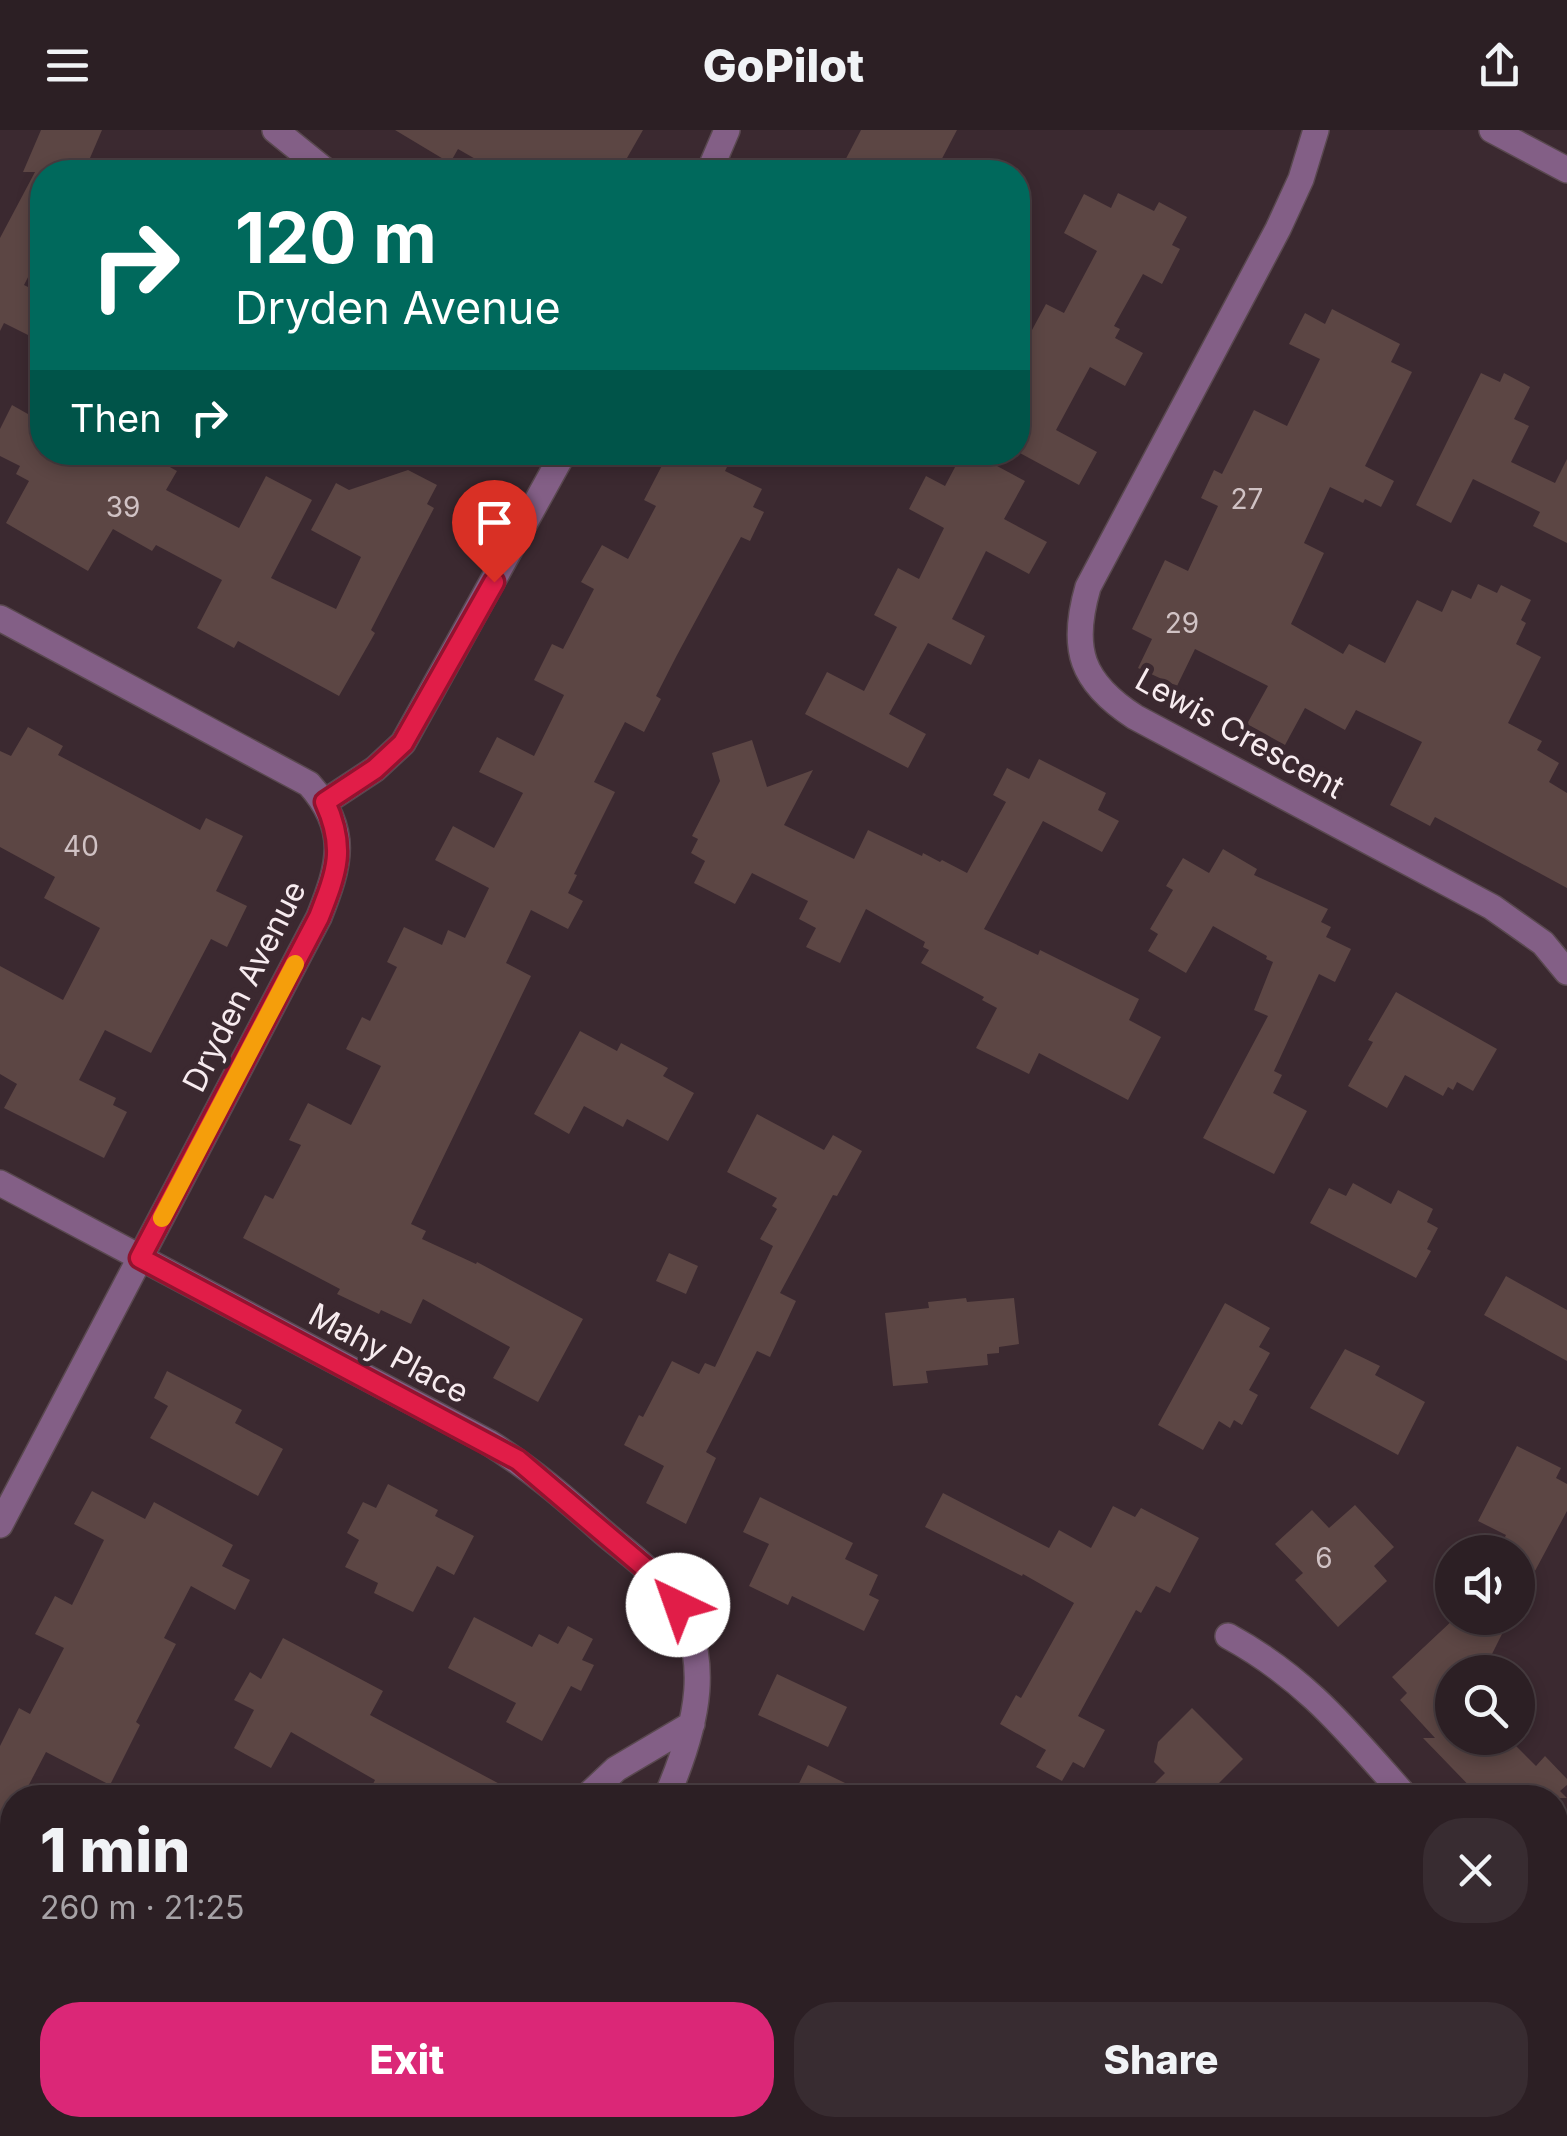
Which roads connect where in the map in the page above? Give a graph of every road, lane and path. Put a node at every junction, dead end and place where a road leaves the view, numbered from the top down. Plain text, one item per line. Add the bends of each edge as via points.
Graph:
1 (275, 130) edge
2 (726, 130) edge
3 (1316, 130) edge
4 (1492, 130) edge
5 (312, 160) edge
6 (714, 160) edge
7 (1567, 170) edge
8 (557, 465) edge
9 (0, 618) edge
10 (325, 802) junction
11 (1567, 972) edge
12 (0, 1183) edge
13 (140, 1258) junction
14 (0, 1525) edge
15 (1228, 1636) dead end
16 (692, 1724) junction
17 (599, 1785) edge
18 (671, 1785) edge
19 (1396, 1785) edge

1 - 5 street
2 - 6 street
3 - 11 street, Lewis Crescent via 1278,229 1088,587 1078,632 1082,657 1093,683 1135,717 1506,915 1543,942
4 - 7 street
8 - 10 street via 403,743
9 - 10 street via 291,772
10 - 13 street, Dryden Avenue via 338,829 338,852 319,917
12 - 13 street, Mahy Place
13 - 14 street, Dryden Avenue
13 - 16 street, Mahy Place via 488,1442 548,1484 650,1572 678,1605 699,1664
15 - 19 street via 1312,1693
16 - 17 street
16 - 18 street, Mahy Place

